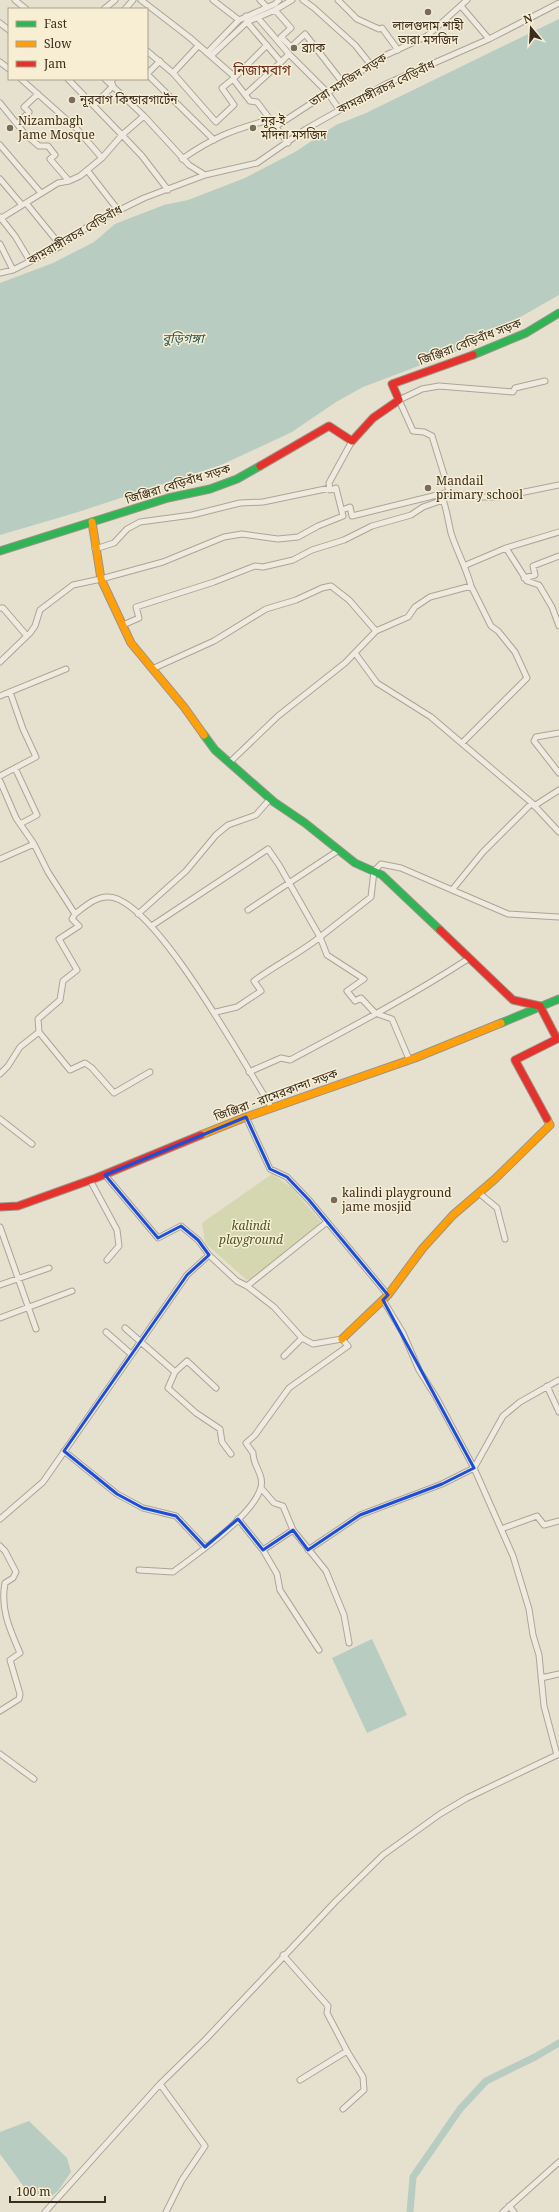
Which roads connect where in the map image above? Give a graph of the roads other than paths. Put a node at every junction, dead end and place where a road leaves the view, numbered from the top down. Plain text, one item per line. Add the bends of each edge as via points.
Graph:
1 (15, 0) edge
2 (115, 0) edge
3 (133, 0) edge
4 (141, 0) edge
5 (213, 0) edge
6 (260, 0) edge
7 (278, 0) edge
8 (292, 0) edge
9 (303, 0) edge
10 (338, 0) edge
11 (467, 0) edge
12 (559, 3) edge
13 (461, 6) junction
14 (267, 7) junction
15 (25, 8) edge
16 (105, 8) edge
17 (126, 8) edge
18 (275, 10) junction
19 (258, 18) junction
20 (247, 19) junction
21 (239, 20) junction
22 (0, 23) edge
23 (8, 29) edge
24 (489, 39) junction
25 (198, 46) junction
26 (268, 46) junction
27 (398, 50) junction
28 (148, 52) edge
29 (289, 54) junction
30 (209, 55) junction
31 (160, 61) junction
32 (0, 62) edge
33 (281, 62) junction
34 (371, 65) junction
35 (8, 69) edge
36 (148, 73) edge
37 (173, 73) junction
38 (148, 75) edge
39 (234, 78) junction
40 (22, 80) edge
41 (69, 80) edge
42 (106, 80) edge
43 (112, 80) edge
44 (343, 83) junction
45 (113, 86) junction
46 (327, 92) junction
47 (38, 94) junction
48 (246, 94) junction
49 (0, 103) edge
50 (94, 105) junction
51 (339, 109) junction
52 (144, 116) junction
53 (269, 120) junction
54 (17, 124) junction
55 (275, 127) junction
56 (123, 136) junction
57 (214, 140) junction
58 (288, 143) junction
59 (0, 146) edge
60 (102, 158) junction
61 (182, 159) junction
62 (87, 170) junction
63 (205, 175) junction
64 (0, 179) edge
65 (69, 182) junction
66 (168, 190) junction
67 (41, 193) junction
68 (24, 204) junction
69 (118, 210) junction
70 (0, 218) edge
71 (0, 244) edge
72 (61, 246) junction
73 (30, 261) junction
74 (13, 270) junction
75 (0, 273) edge
76 (559, 313) edge
77 (545, 381) dead end
78 (399, 400) junction
79 (352, 441) junction
80 (559, 485) edge
81 (330, 488) junction
82 (450, 494) junction
83 (440, 495) junction
84 (443, 500) junction
85 (342, 510) junction
86 (92, 522) junction
87 (559, 532) edge
88 (506, 548) junction
89 (95, 549) junction
90 (0, 551) edge
91 (559, 556) edge
92 (466, 565) junction
93 (524, 578) junction
94 (101, 579) junction
95 (471, 586) junction
96 (0, 608) edge
97 (124, 625) junction
98 (559, 626) edge
99 (376, 632) junction
100 (28, 636) junction
101 (355, 653) junction
102 (0, 662) edge
103 (66, 669) dead end
104 (152, 669) junction
105 (10, 692) junction
106 (0, 696) edge
107 (559, 733) edge
108 (462, 743) junction
109 (229, 763) junction
110 (15, 768) junction
111 (559, 773) edge
112 (0, 776) edge
113 (0, 781) edge
114 (559, 790) edge
115 (270, 799) junction
116 (533, 804) junction
117 (20, 824) junction
118 (559, 832) edge
119 (34, 844) junction
120 (339, 850) junction
121 (0, 859) edge
122 (374, 872) junction
123 (288, 884) junction
124 (452, 890) junction
125 (248, 910) dead end
126 (74, 914) junction
127 (138, 914) junction
128 (559, 917) edge
129 (153, 925) dead end
130 (320, 938) junction
131 (468, 959) junction
132 (559, 998) edge
133 (540, 1006) junction
134 (216, 1012) junction
135 (375, 1013) junction
136 (39, 1032) junction
137 (558, 1043) edge
138 (409, 1059) junction
139 (150, 1072) dead end
140 (249, 1072) junction
141 (0, 1074) edge
142 (272, 1108) junction
143 (246, 1116) junction
144 (0, 1119) edge
145 (32, 1144) dead end
146 (105, 1175) junction
147 (90, 1180) junction
148 (479, 1192) junction
149 (0, 1208) edge
150 (327, 1222) junction
151 (0, 1227) edge
152 (505, 1239) dead end
153 (209, 1255) junction
154 (107, 1260) dead end
155 (49, 1268) dead end
156 (18, 1279) junction
157 (0, 1285) edge
158 (246, 1286) junction
159 (72, 1290) dead end
160 (385, 1297) junction
161 (28, 1307) junction
162 (0, 1318) edge
163 (36, 1328) dead end
164 (125, 1328) dead end
165 (106, 1332) dead end
166 (302, 1338) junction
167 (342, 1339) junction
168 (141, 1341) junction
169 (131, 1354) junction
170 (284, 1356) dead end
171 (176, 1372) junction
172 (559, 1380) edge
173 (547, 1386) junction
174 (216, 1388) dead end
175 (559, 1412) edge
176 (64, 1451) junction
177 (231, 1454) dead end
178 (474, 1468) junction
179 (260, 1488) junction
180 (0, 1519) edge
181 (238, 1519) junction
182 (559, 1521) edge
183 (501, 1529) junction
184 (293, 1530) junction
185 (0, 1546) edge
186 (205, 1547) junction
187 (263, 1550) junction
188 (308, 1550) junction
189 (139, 1570) dead end
190 (349, 1643) dead end
191 (320, 1650) dead end
192 (559, 1674) edge
193 (541, 1678) junction
194 (0, 1711) edge
195 (0, 1754) edge
196 (558, 1754) edge
197 (34, 1779) dead end
198 (283, 1955) junction
199 (347, 2051) junction
200 (300, 2080) dead end
201 (160, 2084) junction
202 (343, 2109) dead end
203 (559, 2162) edge
204 (508, 2206) junction
205 (45, 2212) edge
206 (166, 2212) edge
207 (503, 2212) edge
208 (514, 2212) edge

1 - 15 street
2 - 16 street
3 - 17 street
4 - 25 street
5 - 21 street
6 - 14 street
7 - 14 street
8 - 18 street
9 - 34 street via 355,46
10 - 27 street via 357,19 382,28
11 - 13 street, তারা মসজিদ সড়ক
12 - 24 street, কামরাঙ্গীরচর বেড়িবাঁধ
13 - 24 street
13 - 27 street, তারা মসজিদ সড়ক via 427,36
14 - 20 street
18 - 19 street
18 - 44 street via 292,28 281,36 286,42 291,47 304,34
19 - 20 street
19 - 29 street
20 - 21 street
20 - 26 street
20 - 30 street
21 - 30 street
22 - 23 street
24 - 51 street, কামরাঙ্গীরচর বেড়িবাঁধ via 386,84
25 - 30 street
25 - 37 street
26 - 33 street
26 - 39 street
27 - 34 street, তারা মসজিদ সড়ক
28 - 31 street
29 - 33 street
29 - 46 street
30 - 39 street
31 - 36 street
31 - 37 street
32 - 35 street
33 - 48 street
34 - 44 street, তারা মসজিদ সড়ক
37 - 39 street via 216,122 234,105 222,88
38 - 57 street
39 - 48 street
40 - 47 street
41 - 50 street
42 - 45 street
43 - 45 street
44 - 46 street, তারা মসজিদ সড়ক
45 - 50 street
45 - 52 street
46 - 51 street
46 - 55 street, তারা মসজিদ সড়ক
47 - 54 street via 24,107 29,112
47 - 60 street via 76,128
48 - 53 street via 250,101 257,102
49 - 54 street
50 - 56 street
51 - 58 street, কামরাঙ্গীরচর বেড়িবাঁধ
52 - 56 street
52 - 61 street
53 - 55 street
53 - 57 street via 239,128
54 - 65 street via 39,146 48,146 55,155 50,159
55 - 58 street
56 - 60 street
56 - 66 street
57 - 61 street via 203,144
58 - 63 street, কামরাঙ্গীরচর বেড়িবাঁধ via 257,163
59 - 67 street
60 - 62 street
61 - 63 street
62 - 65 street
62 - 69 street
63 - 66 street, কামরাঙ্গীরচর বেড়িবাঁধ
64 - 68 street
65 - 67 street via 58,183
66 - 69 street, কামরাঙ্গীরচর বেড়িবাঁধ
67 - 68 street
68 - 70 street
68 - 72 street
69 - 72 street, কামরাঙ্গীরচর বেড়িবাঁধ via 91,224
70 - 73 street via 15,236
71 - 74 street
72 - 73 street, কামরাঙ্গীরচর বেড়িবাঁধ
73 - 74 street, কামরাঙ্গীরচর বেড়িবাঁধ
74 - 75 street, কামরাঙ্গীরচর বেড়িবাঁধ
76 - 78 street, জিঞ্জিরা বেড়িবাঁধ সড়ক via 513,339 392,384
77 - 78 street via 515,388 513,392 438,386 422,389
78 - 79 street via 374,416
78 - 82 street via 413,431 432,436
79 - 81 street via 331,478
79 - 86 street, জিঞ্জিরা বেড়িবাঁধ সড়ক via 329,426 237,479
80 - 82 street via 500,497
81 - 85 street via 336,488
81 - 89 street via 263,502 240,503 192,515 140,522 127,529 114,543
82 - 83 street
83 - 84 street
83 - 85 street via 352,516 350,507
84 - 92 street via 460,557
84 - 97 street via 410,515 372,526 293,560 263,567 254,566 136,607 139,618
85 - 94 street via 343,516 298,537 278,539 242,534 224,537 163,562
86 - 89 street
86 - 90 street, জিঞ্জিরা বেড়িবাঁধ সড়ক
87 - 88 street
88 - 92 street
88 - 93 street
89 - 94 street
91 - 93 street via 533,566 535,575
92 - 95 street
93 - 98 street via 539,585 552,607
94 - 97 street
94 - 100 street via 73,585 44,605 36,626
95 - 99 street via 430,597 415,607 408,617
95 - 108 street via 491,626 514,652 527,678
96 - 100 street via 3,608
97 - 104 street via 131,643
99 - 101 street
99 - 104 street via 349,600 331,586 266,610 214,641
100 - 102 street
101 - 108 street via 377,683 431,717
101 - 109 street via 278,716
103 - 105 street
104 - 109 street via 215,750
105 - 106 street
105 - 110 street via 36,757
107 - 111 street via 536,737 534,741
108 - 116 street
109 - 115 street
110 - 112 street
110 - 117 street via 37,815
113 - 117 street
114 - 116 street
115 - 120 street
115 - 127 street via 256,815 228,825 216,835 186,871
116 - 118 street
116 - 124 street via 483,852
117 - 119 street
119 - 121 street
119 - 126 street
120 - 122 street via 355,863
120 - 123 street
122 - 124 street via 381,864 401,868
122 - 130 street via 371,897
122 - 131 street via 382,875 399,890
123 - 125 street
123 - 129 street via 268,849
123 - 130 street
124 - 128 street via 508,914
126 - 127 street via 94,901 109,896 120,900
126 - 136 street via 72,919 79,926 59,939 78,970 63,981 60,1000 38,1019
127 - 134 street via 173,952
130 - 134 street via 254,981 261,991 237,1007
130 - 135 street via 327,954 364,979 348,991 355,1001 362,998
131 - 133 street via 513,1000
131 - 135 street via 420,991
132 - 133 street, জিঞ্জিরা - রামেরকান্দা সড়ক
133 - 137 street
133 - 138 street, জিঞ্জিরা - রামেরকান্দা সড়ক
134 - 140 street
135 - 138 street via 392,1019
135 - 140 street via 290,1060 281,1058
136 - 139 street via 70,1070 85,1063 114,1093
136 - 141 street via 20,1047
137 - 148 street via 515,1060 550,1125
138 - 142 street, জিঞ্জিরা - রামেরকান্দা সড়ক
140 - 142 street
142 - 143 street, জিঞ্জিরা - রামেরকান্দা সড়ক
143 - 146 street, জিঞ্জিরা - রামেরকান্দা সড়ক
143 - 150 street via 270,1169 287,1177
144 - 145 street
146 - 147 street, জিঞ্জিরা - রামেরকান্দা সড়ক
146 - 153 street via 158,1238 180,1226 198,1240
147 - 149 street, জিঞ্জিরা - রামেরকান্দা সড়ক via 18,1206
147 - 154 street via 118,1230 119,1246
148 - 152 street via 497,1208
148 - 160 street via 453,1214 422,1248
150 - 158 street
150 - 160 street
151 - 156 street
153 - 158 street
153 - 168 street via 187,1275
155 - 156 street
156 - 157 street
156 - 161 street
158 - 166 street via 274,1306
159 - 161 street
160 - 167 street
160 - 178 street via 419,1370
161 - 162 street
161 - 163 street
164 - 168 street
165 - 169 street
166 - 167 street via 314,1344
166 - 170 street
167 - 179 street via 348,1346 289,1388 255,1435 246,1443 253,1453 253,1460 262,1477
168 - 169 street
168 - 171 street
169 - 176 street
171 - 174 street via 187,1361
171 - 177 street via 168,1388 220,1430 222,1442
172 - 173 street
173 - 175 street
173 - 178 street via 503,1416
176 - 180 street via 43,1482
176 - 186 street via 117,1494 143,1508 176,1516
178 - 183 street
178 - 188 street via 442,1484 360,1515
179 - 181 street via 245,1513
179 - 184 street via 274,1503 283,1506
181 - 186 street
181 - 187 street
182 - 183 street via 544,1525 537,1516
183 - 193 street via 523,1585 539,1655
184 - 187 street
184 - 188 street
185 - 194 street via 16,1572 13,1578 4,1584 2,1594 6,1624 20,1653 10,1660 20,1694 19,1699
186 - 189 street via 173,1572
187 - 191 street via 278,1574 280,1590
188 - 190 street via 326,1571 344,1615
192 - 193 street
193 - 196 street via 544,1706
195 - 197 street
196 - 198 street via 467,1798 383,1855
198 - 199 street via 328,2006 327,2013
198 - 201 street via 206,2039
199 - 200 street
199 - 202 street via 363,2077 364,2090
201 - 205 street
201 - 206 street via 205,2146 182,2180
203 - 204 street
204 - 207 street
204 - 208 street

